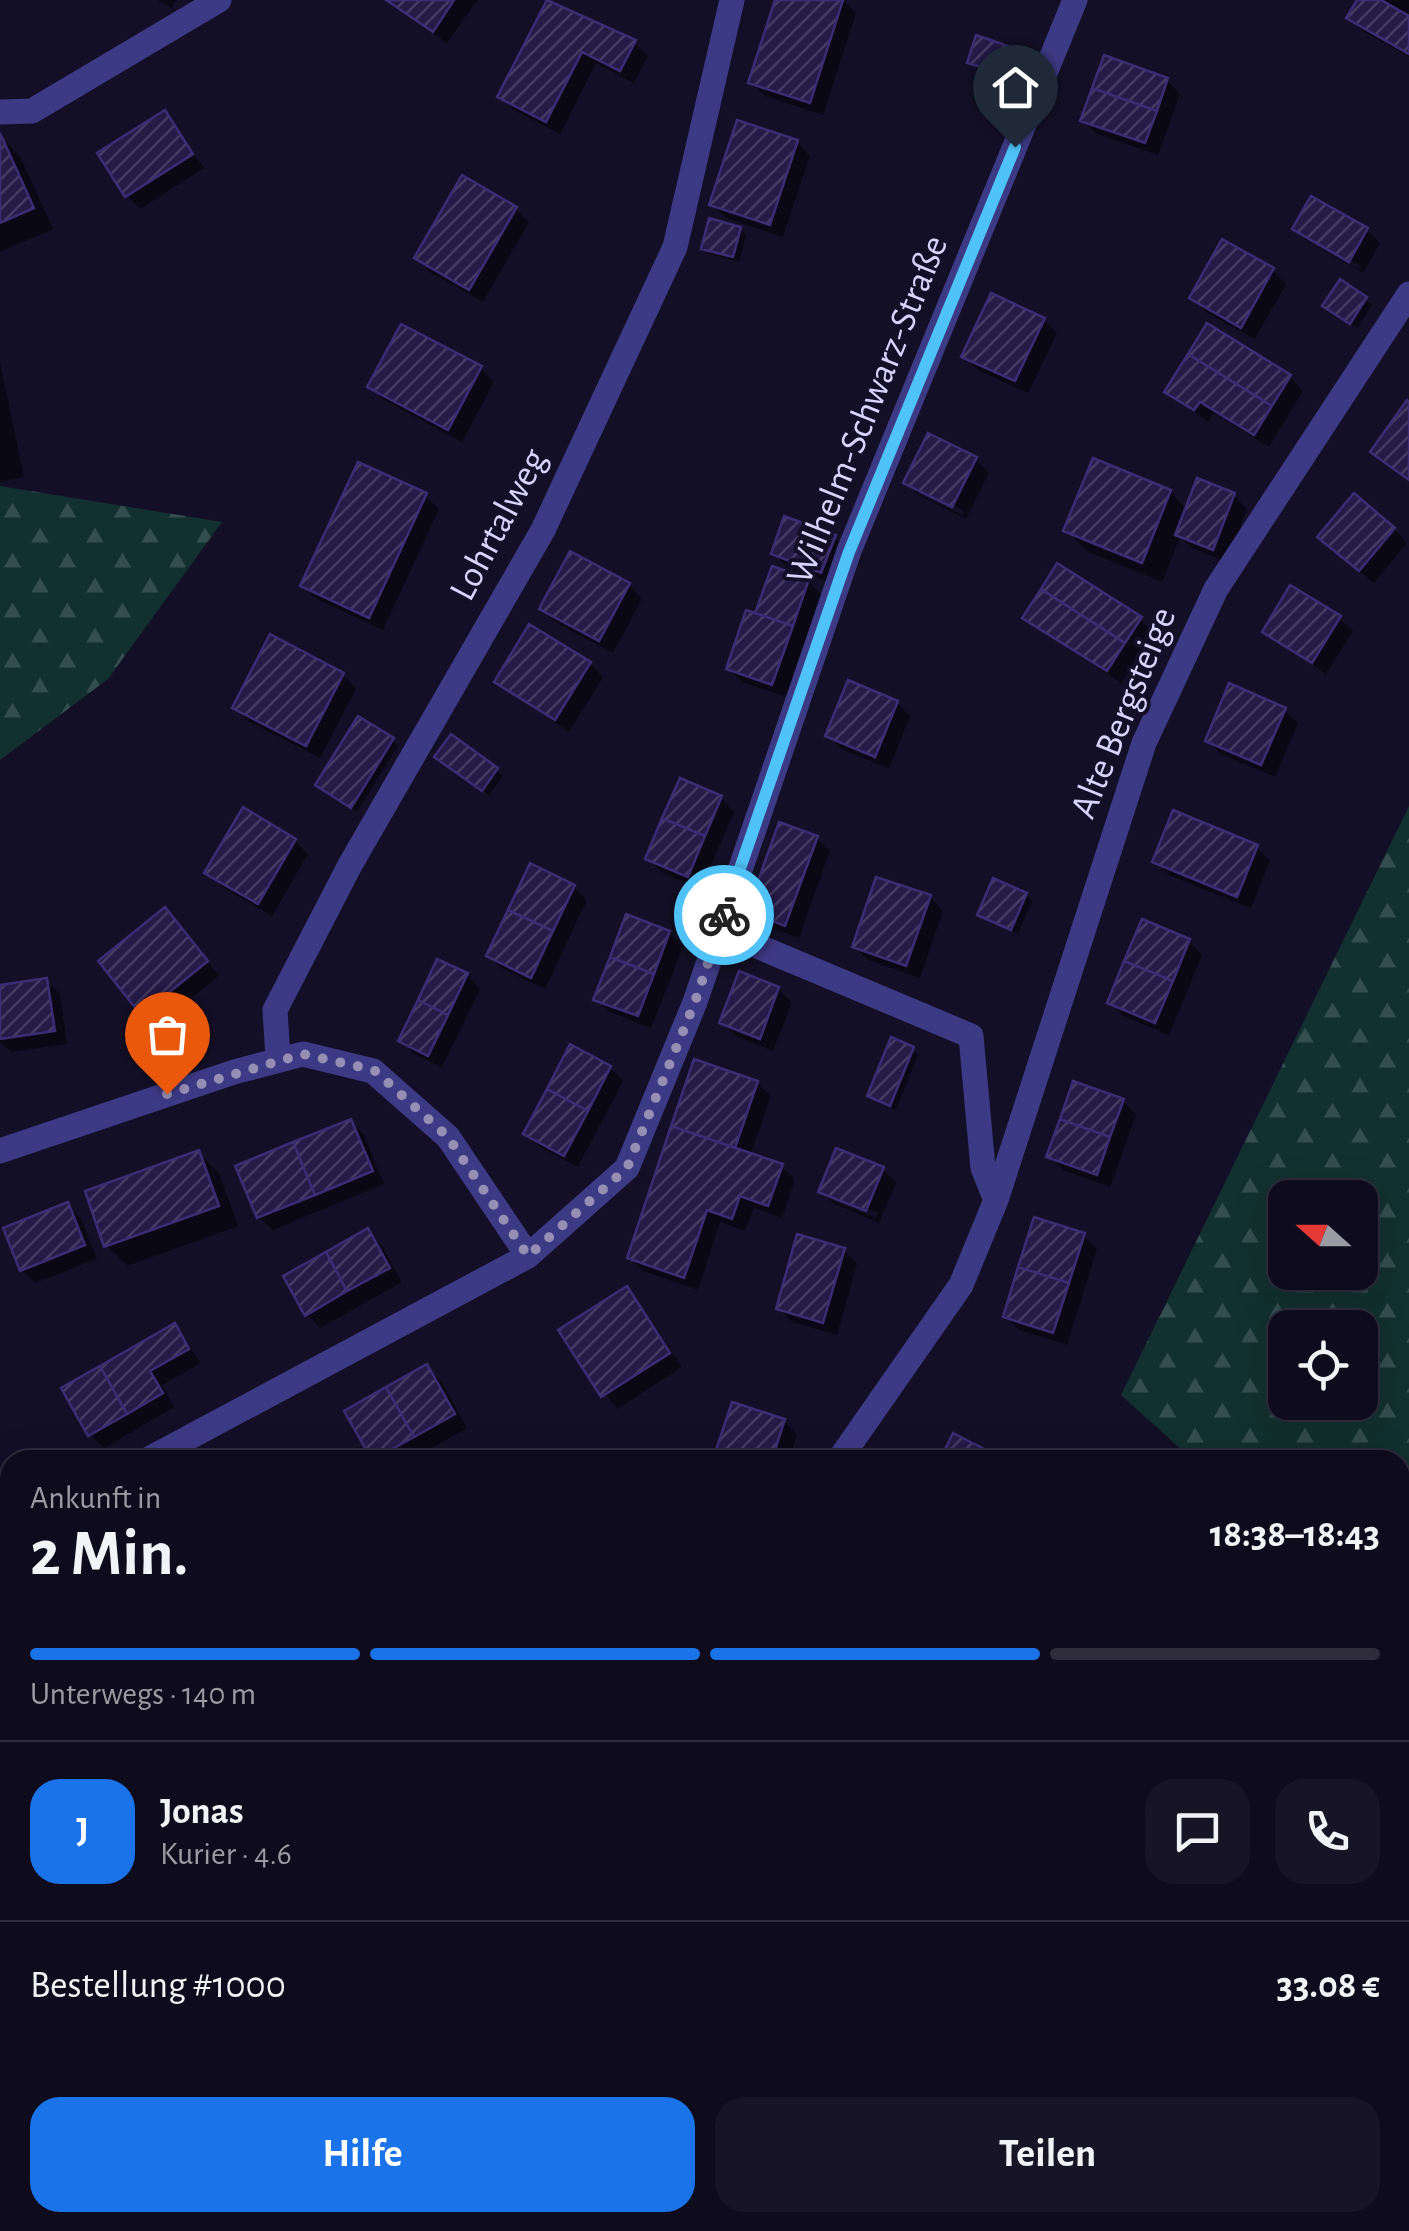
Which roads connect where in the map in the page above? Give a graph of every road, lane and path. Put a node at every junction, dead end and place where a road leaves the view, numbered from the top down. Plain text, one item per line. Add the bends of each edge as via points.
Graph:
1 (219, 0) edge
2 (732, 0) edge
3 (1075, 0) edge
4 (0, 112) edge
5 (1409, 294) edge
6 (719, 930) junction
7 (278, 1058) junction
8 (0, 1150) edge
9 (996, 1200) junction
10 (528, 1256) junction
11 (166, 1450) edge
12 (846, 1450) edge

1 - 4 street via 32,111
2 - 7 street, Lohrtalweg via 675,247 544,530 350,865 275,1010
3 - 6 street, Wilhelm-Schwarz-Straße via 849,552
5 - 9 street, Alte Bergsteige via 1216,589 1144,744
6 - 9 street via 971,1036 983,1168
6 - 10 street, Wilhelm-Schwarz-Straße via 627,1168
7 - 8 street
7 - 10 street via 303,1054 374,1070 448,1137
9 - 12 street, Alte Bergsteige via 961,1285
10 - 11 street, Wilhelm-Schwarz-Straße

